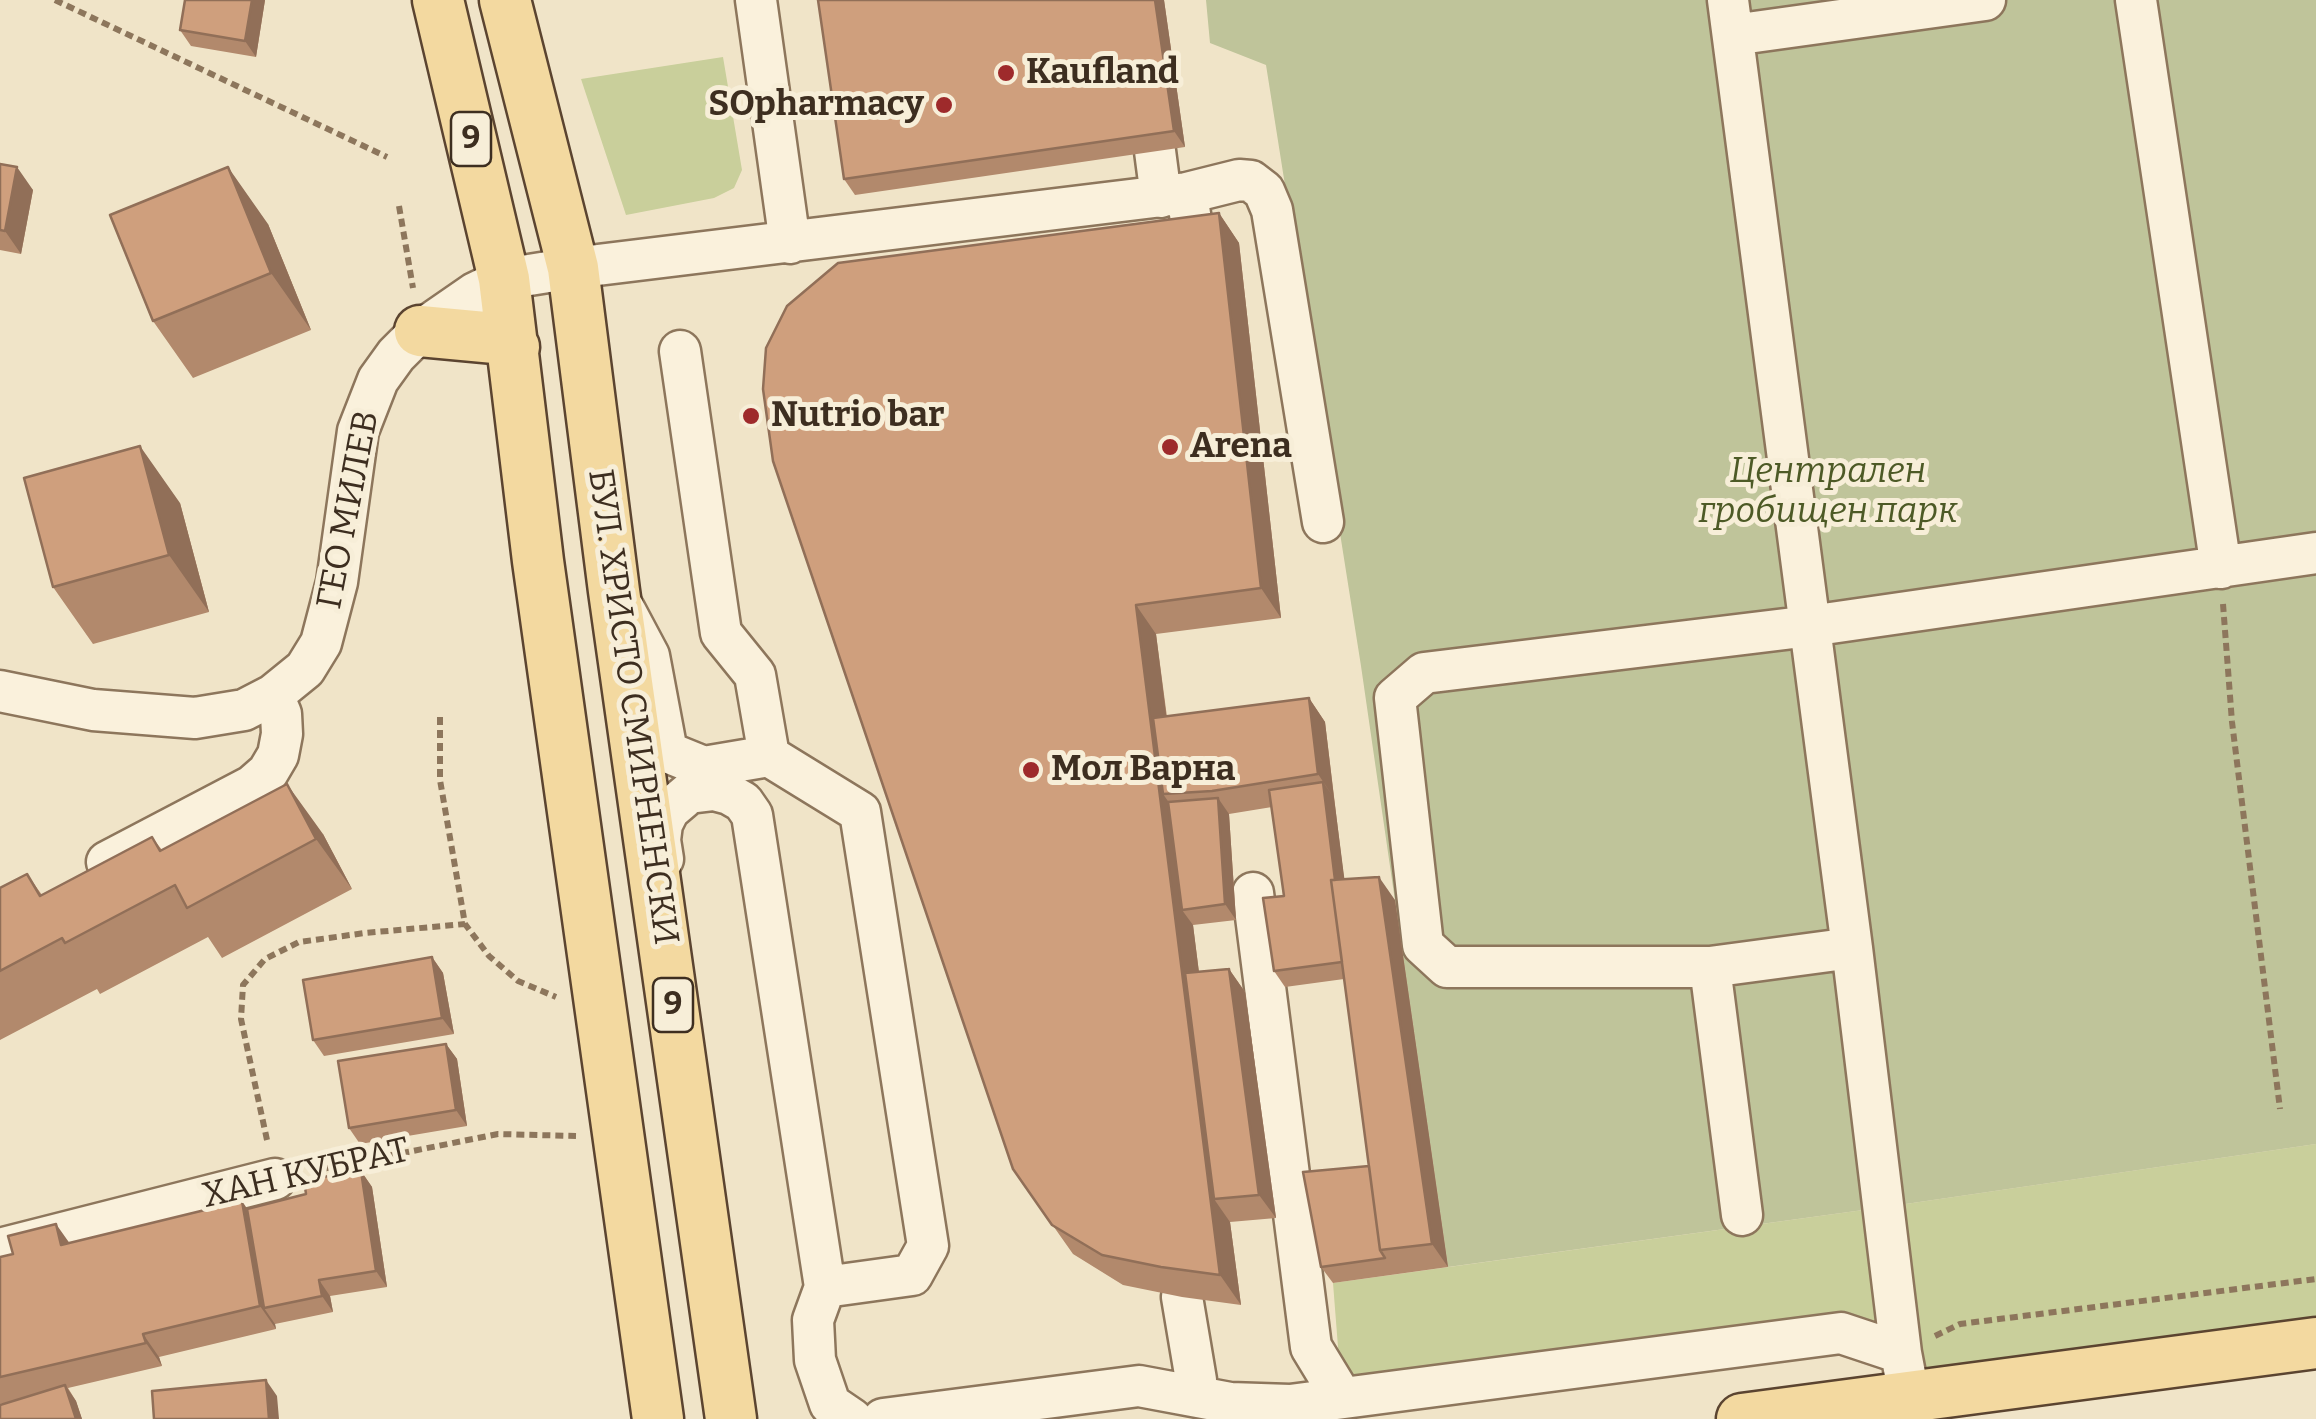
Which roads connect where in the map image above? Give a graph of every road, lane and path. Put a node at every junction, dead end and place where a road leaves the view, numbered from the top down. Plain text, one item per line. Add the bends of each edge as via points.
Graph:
1 (55, 0) edge
2 (438, 0) edge
3 (505, 0) edge
4 (756, 0) edge
5 (1985, 0) edge
6 (2136, 0) edge
7 (1731, 18) edge
8 (1154, 152) edge
9 (387, 157) dead end
10 (1174, 195) junction
11 (400, 206) dead end
12 (790, 243) junction
13 (1195, 249) edge
14 (573, 268) junction
15 (504, 278) junction
16 (420, 331) junction
17 (514, 347) junction
18 (680, 350) dead end
19 (1323, 522) dead end
20 (2316, 554) edge
21 (2220, 568) junction
22 (614, 592) junction
23 (1810, 626) junction
24 (0, 691) edge
25 (273, 696) junction
26 (440, 717) dead end
27 (769, 756) junction
28 (77, 878) edge
29 (658, 892) junction
30 (1253, 893) dead end
31 (464, 924) junction
32 (1852, 948) junction
33 (1710, 967) junction
34 (562, 1000) dead end
35 (2280, 1108) dead end
36 (617, 1128) junction
37 (275, 1179) junction
38 (1742, 1214) dead end
39 (0, 1249) edge
40 (825, 1287) junction
41 (1182, 1296) edge
42 (2316, 1343) edge
43 (1310, 1346) junction
44 (1905, 1375) junction
45 (1196, 1380) junction
46 (1139, 1386) junction
47 (1342, 1398) junction
48 (1230, 1403) junction
49 (1290, 1405) junction
50 (658, 1419) edge
51 (731, 1419) edge
52 (852, 1419) edge
53 (883, 1419) edge
54 (1742, 1419) edge

1 - 9 path
2 - 15 main road, БУЛ. ХРИСТО СМИРНЕНСКИ / 9
3 - 14 main road, БУЛ. ХРИСТО СМИРНЕНСКИ / 9
4 - 12 street
5 - 7 street
6 - 21 street
7 - 23 street
8 - 10 street
10 - 12 street, ГЕО МИЛЕВ
10 - 13 street
10 - 19 street, ГЕО МИЛЕВ via 1240,180 1264,191
11 - 16 path
12 - 14 street, ГЕО МИЛЕВ
14 - 15 street, ГЕО МИЛЕВ
14 - 22 main road, БУЛ. ХРИСТО СМИРНЕНСКИ / 9
15 - 16 street, ГЕО МИЛЕВ
15 - 17 main road, БУЛ. ХРИСТО СМИРНЕНСКИ / 9
16 - 17 main road via 495,338
16 - 25 street, ГЕО МИЛЕВ via 378,380 358,430 322,643 305,669
17 - 36 main road, БУЛ. ХРИСТО СМИРНЕНСКИ / 9
18 - 27 street via 721,633 755,675
20 - 21 street
21 - 23 street
21 - 35 path via 2232,722
22 - 27 street via 649,656 667,752 704,766
22 - 29 main road, БУЛ. ХРИСТО СМИРНЕНСКИ / 9
23 - 32 street
23 - 33 street via 1424,672 1395,698 1423,945 1448,967
24 - 25 street, ГЕО МИЛЕВ via 94,710 195,718 244,710
25 - 28 street via 282,734 268,772
26 - 31 path via 440,780
27 - 40 street via 860,812 928,1246 912,1276
29 - 40 street via 662,824 678,800 714,790 743,802 752,815
29 - 51 main road, БУЛ. ХРИСТО СМИРНЕНСКИ / 9
30 - 43 street
31 - 34 path via 518,981
31 - 37 path via 299,942 265,960 242,984 241,1018
32 - 33 street
32 - 44 street
33 - 38 street
36 - 37 path, ХАН КУБРАТ via 578,1136 498,1134
36 - 50 main road, БУЛ. ХРИСТО СМИРНЕНСКИ / 9
37 - 39 street, ХАН КУБРАТ
40 - 52 street via 813,1320 815,1360 830,1404
41 - 45 street
42 - 44 main road
43 - 47 street
43 - 49 street
44 - 47 street via 1841,1333
44 - 54 main road
45 - 46 street
45 - 48 street
46 - 48 street
46 - 53 street
47 - 49 street
48 - 49 street

